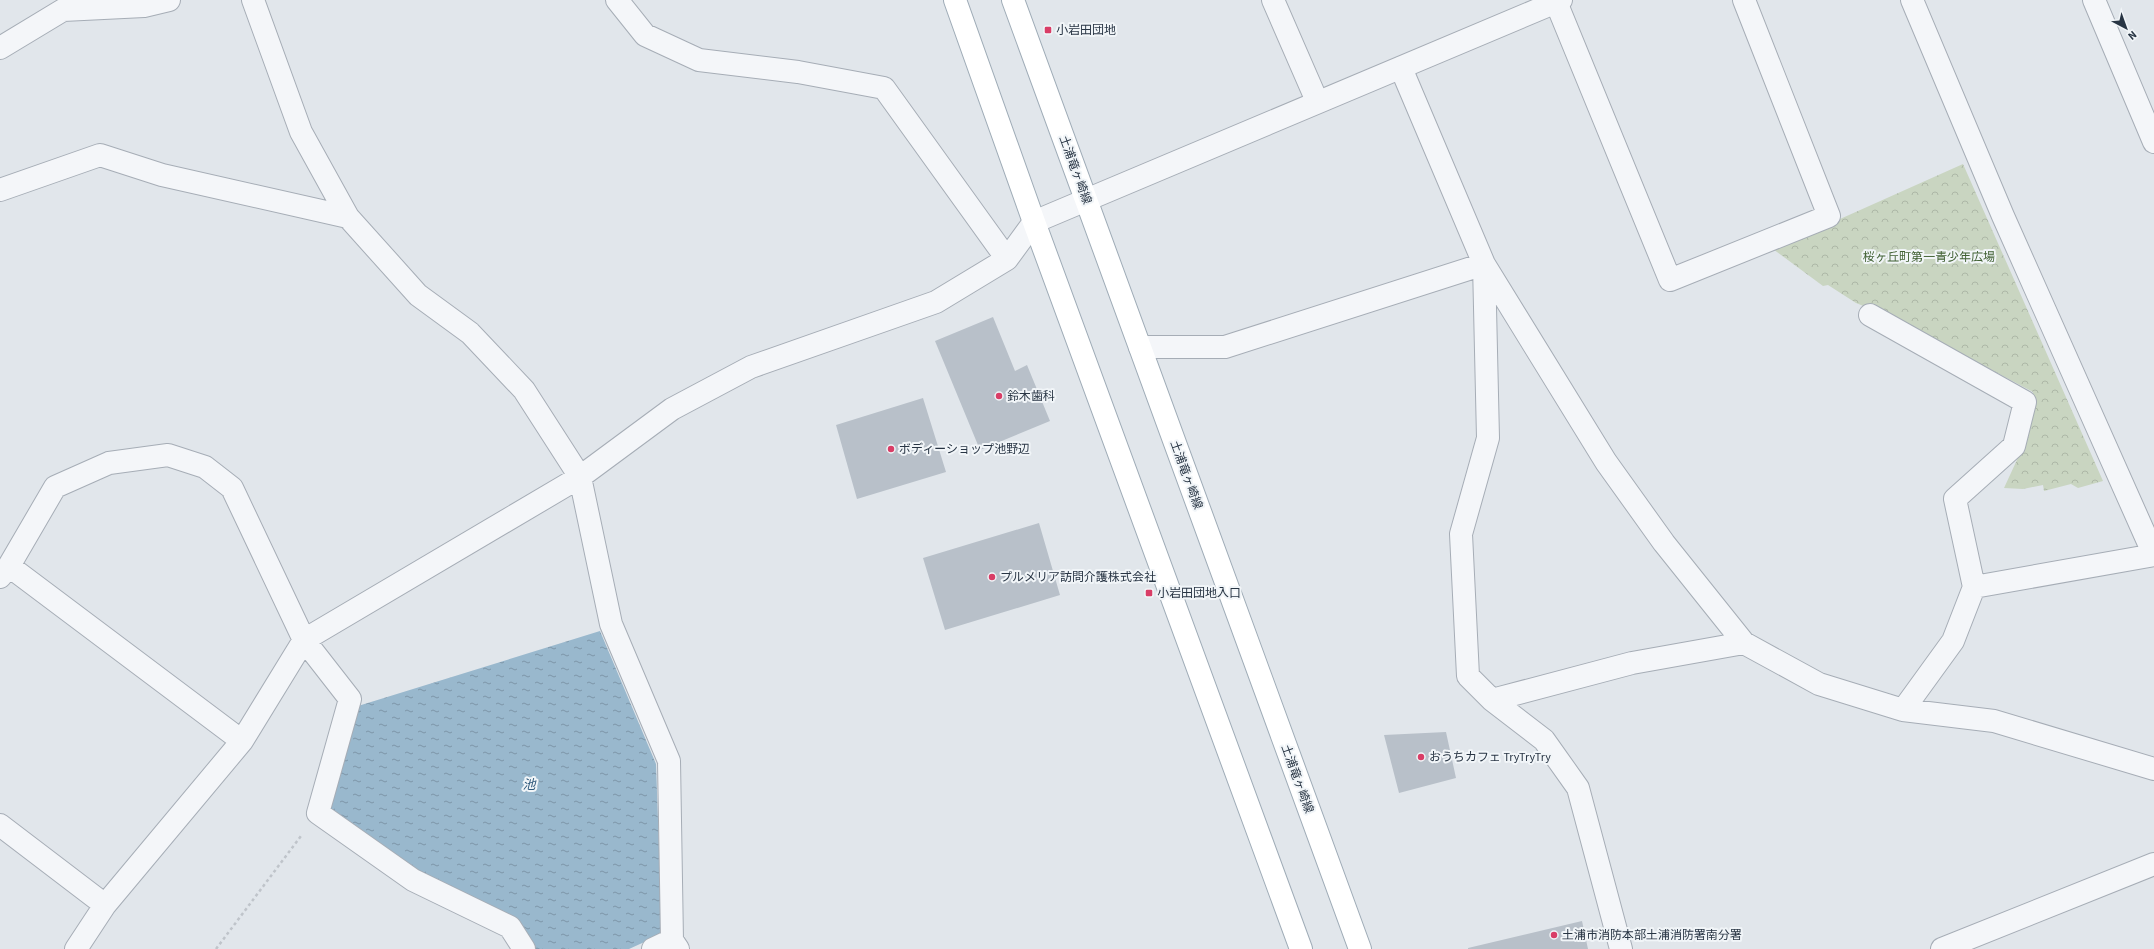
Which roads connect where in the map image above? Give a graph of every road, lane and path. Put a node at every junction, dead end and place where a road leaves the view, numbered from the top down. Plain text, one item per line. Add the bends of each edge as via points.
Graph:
1 (169, 0) edge
2 (253, 0) edge
3 (617, 0) edge
4 (955, 0) edge
5 (1013, 0) edge
6 (1273, 0) edge
7 (1744, 0) edge
8 (1912, 0) edge
9 (2094, 0) edge
10 (1558, 1) edge
11 (0, 48) edge
12 (1402, 68) junction
13 (1317, 101) junction
14 (2154, 142) edge
15 (0, 190) edge
16 (1085, 200) junction
17 (348, 217) junction
18 (1034, 222) junction
19 (1007, 259) junction
20 (1484, 264) junction
21 (1870, 315) dead end
22 (1140, 347) junction
23 (580, 477) junction
24 (2154, 555) edge
25 (5, 571) edge
26 (1974, 587) junction
27 (304, 640) junction
28 (1744, 643) junction
29 (1492, 700) junction
30 (1903, 710) junction
31 (242, 741) junction
32 (2154, 769) edge
33 (318, 813) junction
34 (0, 825) edge
35 (2154, 864) edge
36 (105, 905) junction
37 (675, 945) edge
38 (76, 949) edge
39 (216, 949) edge
40 (524, 949) edge
41 (652, 949) edge
42 (1301, 949) edge
43 (1360, 949) edge
44 (1621, 949) edge
45 (1942, 949) edge

1 - 11 street via 144,6 63,10
2 - 17 street via 301,132
3 - 19 street via 645,35 699,60 798,72 884,88
4 - 18 main road
5 - 16 main road, 土浦竜ヶ崎線
6 - 13 street
7 - 10 street via 1829,216 1670,280
8 - 24 street via 2003,216
9 - 14 street
10 - 12 street
12 - 13 street
12 - 20 street
13 - 16 street
15 - 17 street via 100,156 162,175
16 - 18 street
16 - 22 main road, 土浦竜ヶ崎線
17 - 23 street via 418,295 470,333 524,390
18 - 19 street
18 - 42 main road
19 - 23 street via 936,302 751,367 672,409
20 - 22 street via 1225,347
20 - 28 street via 1606,462 1664,543
20 - 29 street via 1488,438 1462,534 1468,676
21 - 26 street via 2025,402 2014,446 1955,499
22 - 43 main road, 土浦竜ヶ崎線
23 - 27 street
23 - 37 street via 611,624 668,761
24 - 26 street
25 - 27 street via 54,487 108,463 168,455 205,468 232,488
25 - 31 street
26 - 30 street via 1953,641
27 - 31 street
27 - 33 street via 350,699
28 - 29 street via 1632,663
28 - 30 street via 1819,684
29 - 44 street via 1544,740 1578,788
30 - 32 street via 1994,721
31 - 36 street
33 - 39 path
33 - 40 street via 413,880 510,926
34 - 36 street
35 - 45 street
36 - 38 street
37 - 41 street

